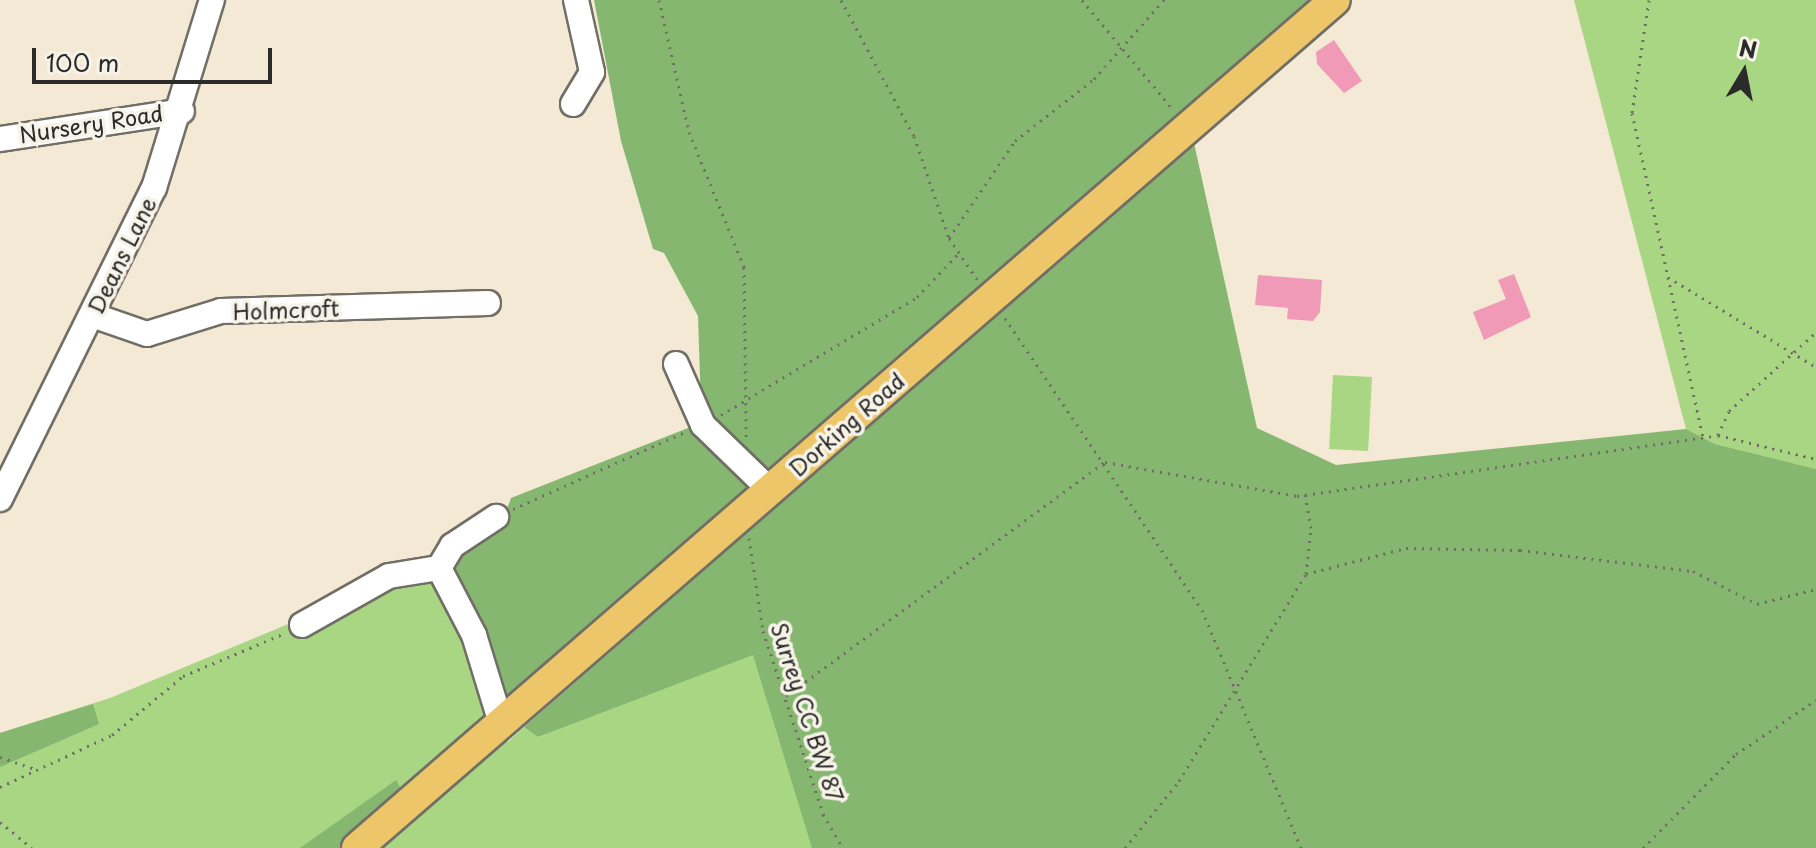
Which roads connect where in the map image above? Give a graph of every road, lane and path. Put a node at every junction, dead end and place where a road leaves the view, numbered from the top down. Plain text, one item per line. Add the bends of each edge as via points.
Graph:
1 (212, 0) edge
2 (576, 0) edge
3 (659, 0) edge
4 (841, 0) edge
5 (1082, 0) edge
6 (1164, 0) edge
7 (1335, 0) edge
8 (1649, 0) edge
9 (1117, 49) junction
10 (573, 104) dead end
11 (182, 111) junction
12 (1188, 126) junction
13 (0, 139) edge
14 (949, 238) junction
15 (958, 254) junction
16 (1668, 277) junction
17 (991, 298) junction
18 (488, 303) dead end
19 (92, 315) junction
20 (1816, 332) edge
21 (1797, 353) junction
22 (676, 364) dead end
23 (1816, 367) edge
24 (747, 401) junction
25 (703, 425) junction
26 (1718, 435) junction
27 (1703, 437) junction
28 (749, 444) dead end
29 (1816, 459) edge
30 (1105, 462) junction
31 (8, 464) edge
32 (771, 491) junction
33 (1305, 494) junction
34 (0, 499) edge
35 (496, 517) joint
36 (754, 525) dead end
37 (439, 568) junction
38 (1306, 574) junction
39 (1816, 589) edge
40 (302, 625) joint
41 (1235, 692) junction
42 (786, 696) junction
43 (1816, 700) edge
44 (500, 720) junction
45 (0, 757) edge
46 (39, 771) junction
47 (0, 787) edge
48 (0, 822) edge
49 (32, 848) edge
50 (357, 848) edge
51 (843, 848) edge
52 (1125, 848) edge
53 (1301, 848) edge
54 (1643, 848) edge

1 - 11 street, Deans Lane
2 - 10 street via 592,72
3 - 24 path via 689,132 744,267
4 - 14 path via 914,136
5 - 9 path
6 - 9 path
7 - 12 main road, Dorking Road
8 - 16 path via 1632,113
9 - 12 path
9 - 14 path via 1094,79 1015,141
11 - 13 street, Nursery Road
11 - 19 street, Deans Lane via 154,188
12 - 17 main road, Dorking Road
14 - 15 path
15 - 17 path
15 - 24 path via 917,297
16 - 21 path
16 - 27 path
17 - 30 path
17 - 32 main road, Dorking Road
18 - 19 street, Holmcroft via 221,311 147,334
19 - 31 street, Deans Lane
20 - 21 path
21 - 23 path
21 - 26 path via 1729,411
22 - 25 street
24 - 25 path
24 - 28 path
25 - 32 street
25 - 35 path
26 - 27 path
26 - 29 path
27 - 33 path
30 - 33 path
30 - 41 path via 1202,610
30 - 42 path
31 - 34 street, Deans Lane
32 - 44 main road, Dorking Road
33 - 38 path via 1311,528
35 - 37 street via 452,546
36 - 42 path, Surrey CC BW 87 via 748,536 763,631
37 - 40 street via 389,576
37 - 44 street via 474,635
38 - 39 path via 1406,548 1520,550 1693,571 1757,604
38 - 41 path
40 - 46 path via 183,676 112,735
41 - 52 path
41 - 53 path
42 - 51 path, Surrey CC BW 87 via 823,814
43 - 54 path via 1736,754
44 - 50 main road, Dorking Road
45 - 46 path
46 - 47 path
48 - 49 path

